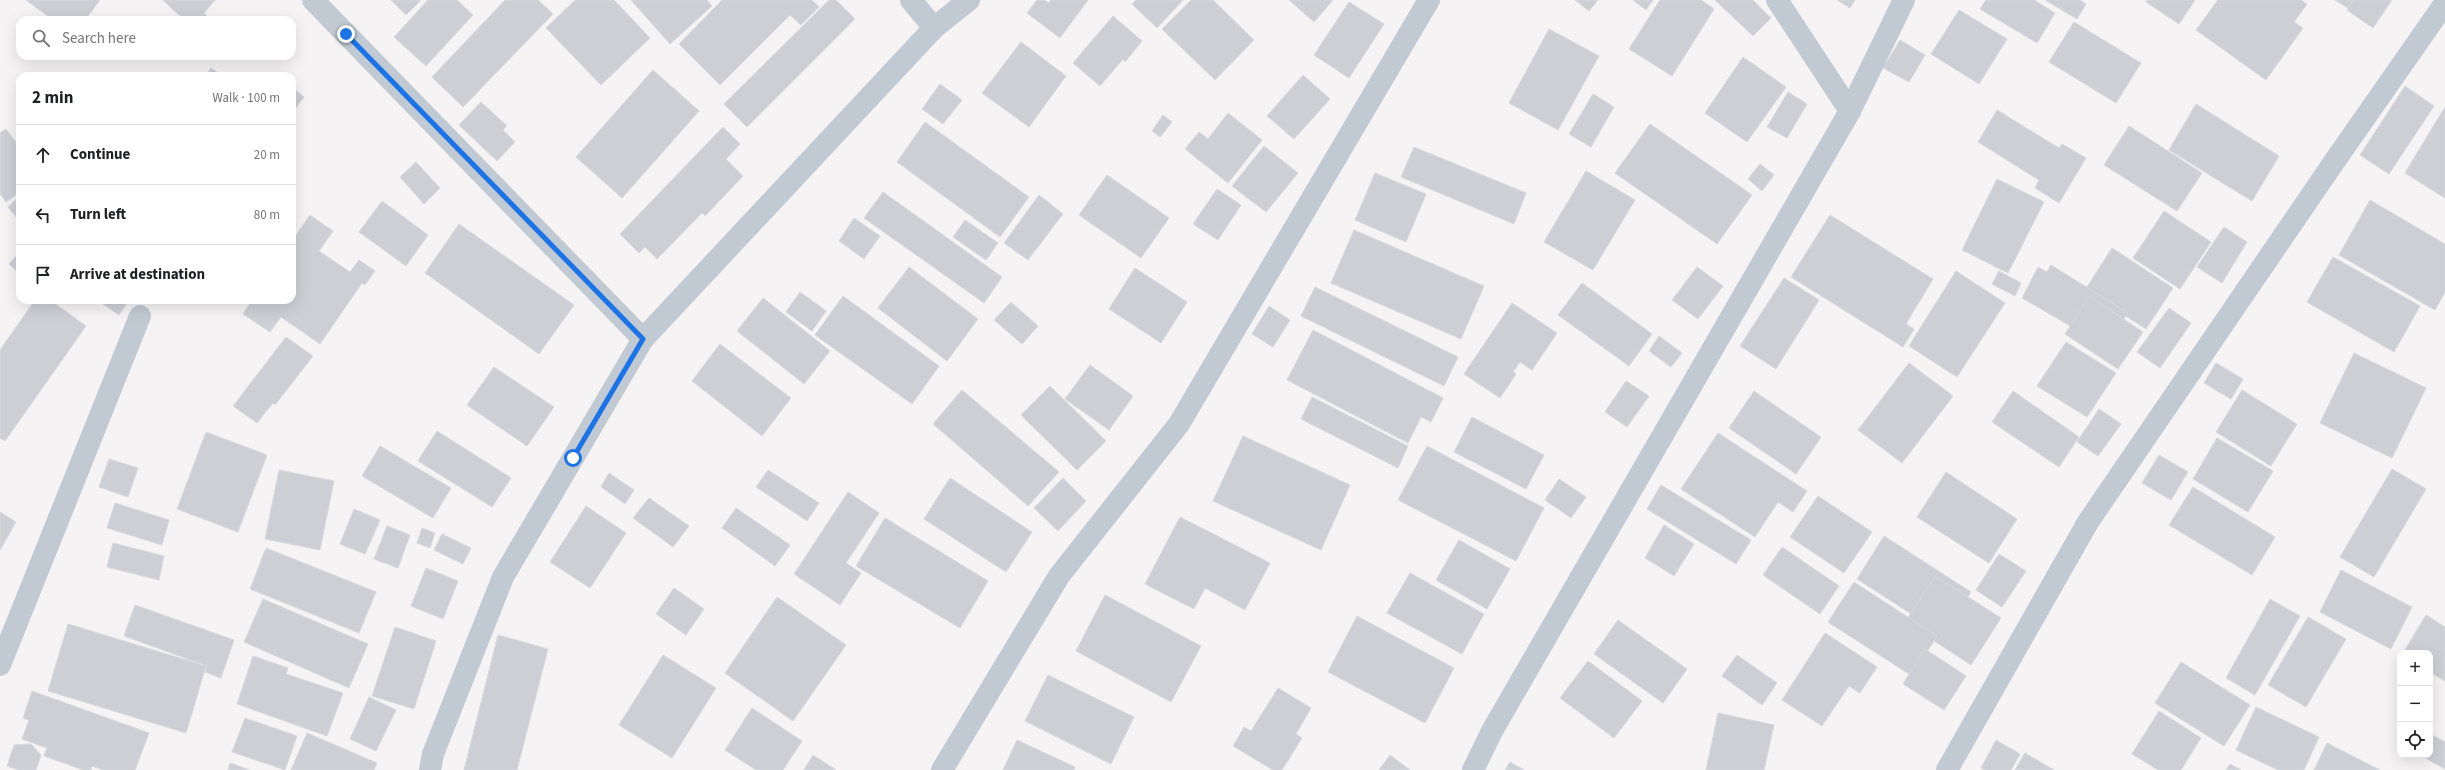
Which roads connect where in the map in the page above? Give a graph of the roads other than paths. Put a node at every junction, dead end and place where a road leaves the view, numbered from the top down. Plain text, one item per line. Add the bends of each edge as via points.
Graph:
1 (313, 0) edge
2 (911, 0) edge
3 (970, 0) edge
4 (1429, 0) edge
5 (1777, 0) edge
6 (1904, 0) edge
7 (2445, 3) edge
8 (934, 28) junction
9 (1850, 110) junction
10 (140, 316) dead end
11 (643, 339) junction
12 (0, 665) edge
13 (430, 770) edge
14 (942, 770) edge
15 (1473, 770) edge
16 (1947, 770) edge

1 - 11 street
2 - 8 street
3 - 8 street
4 - 14 street via 1178,424 1059,576
5 - 9 street
6 - 9 street
7 - 16 street via 2329,168 2088,522
8 - 11 street
9 - 15 street via 1492,731
10 - 12 street
11 - 13 street via 503,577 433,754

